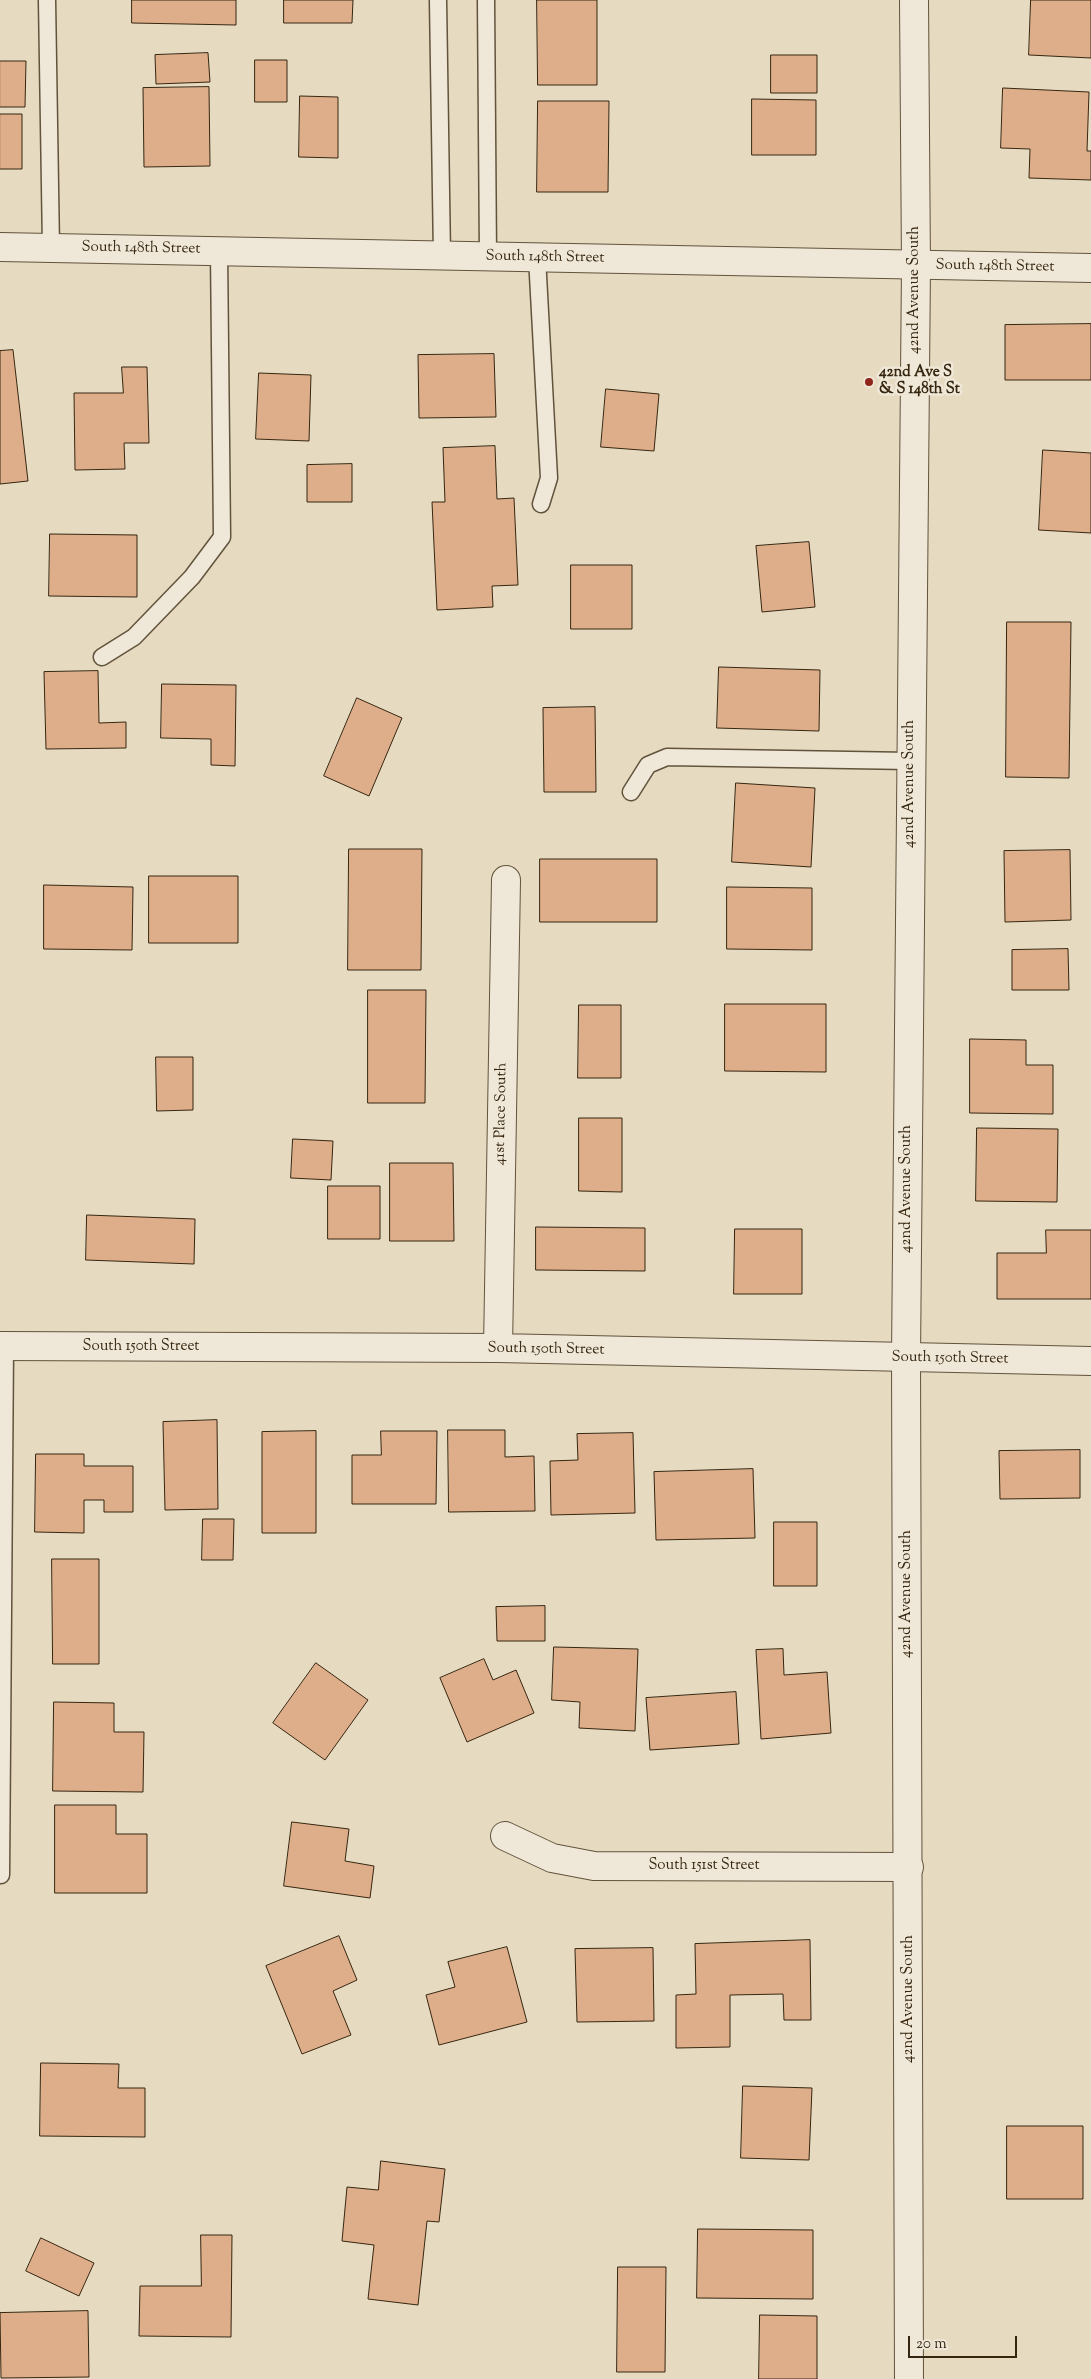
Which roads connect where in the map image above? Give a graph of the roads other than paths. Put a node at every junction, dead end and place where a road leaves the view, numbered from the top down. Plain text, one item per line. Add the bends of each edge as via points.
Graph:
1 (48, 0) edge
2 (438, 0) edge
3 (486, 0) edge
4 (914, 0) edge
5 (0, 247) edge
6 (51, 248) junction
7 (219, 251) junction
8 (442, 256) junction
9 (488, 257) junction
10 (537, 257) junction
11 (916, 266) junction
12 (1091, 268) edge
13 (540, 504) dead end
14 (102, 657) dead end
15 (910, 760) junction
16 (630, 792) dead end
17 (506, 880) dead end
18 (3, 1346) edge
19 (498, 1348) junction
20 (906, 1358) junction
21 (1091, 1361) edge
22 (505, 1836) dead end
23 (909, 1867) junction
24 (1, 1875) edge
25 (909, 2379) edge

1 - 6 lane
2 - 8 lane
3 - 9 lane
4 - 11 street, 42nd Avenue South
5 - 6 street, South 148th Street
6 - 7 street, South 148th Street
7 - 8 street, South 148th Street
7 - 14 lane via 222,537 192,576 134,638
8 - 9 street, South 148th Street
9 - 10 street, South 148th Street
10 - 11 street, South 148th Street
10 - 13 lane via 549,478
11 - 12 street, South 148th Street
11 - 15 street, 42nd Avenue South
15 - 16 lane via 667,757 648,765
15 - 20 street, 42nd Avenue South
17 - 19 street, 41st Place South
18 - 19 street, South 150th Street
18 - 24 lane
19 - 20 street, South 150th Street
20 - 21 street, South 150th Street
20 - 23 street, 42nd Avenue South
22 - 23 street, South 151st Street via 552,1858 594,1866
23 - 25 street, 42nd Avenue South

